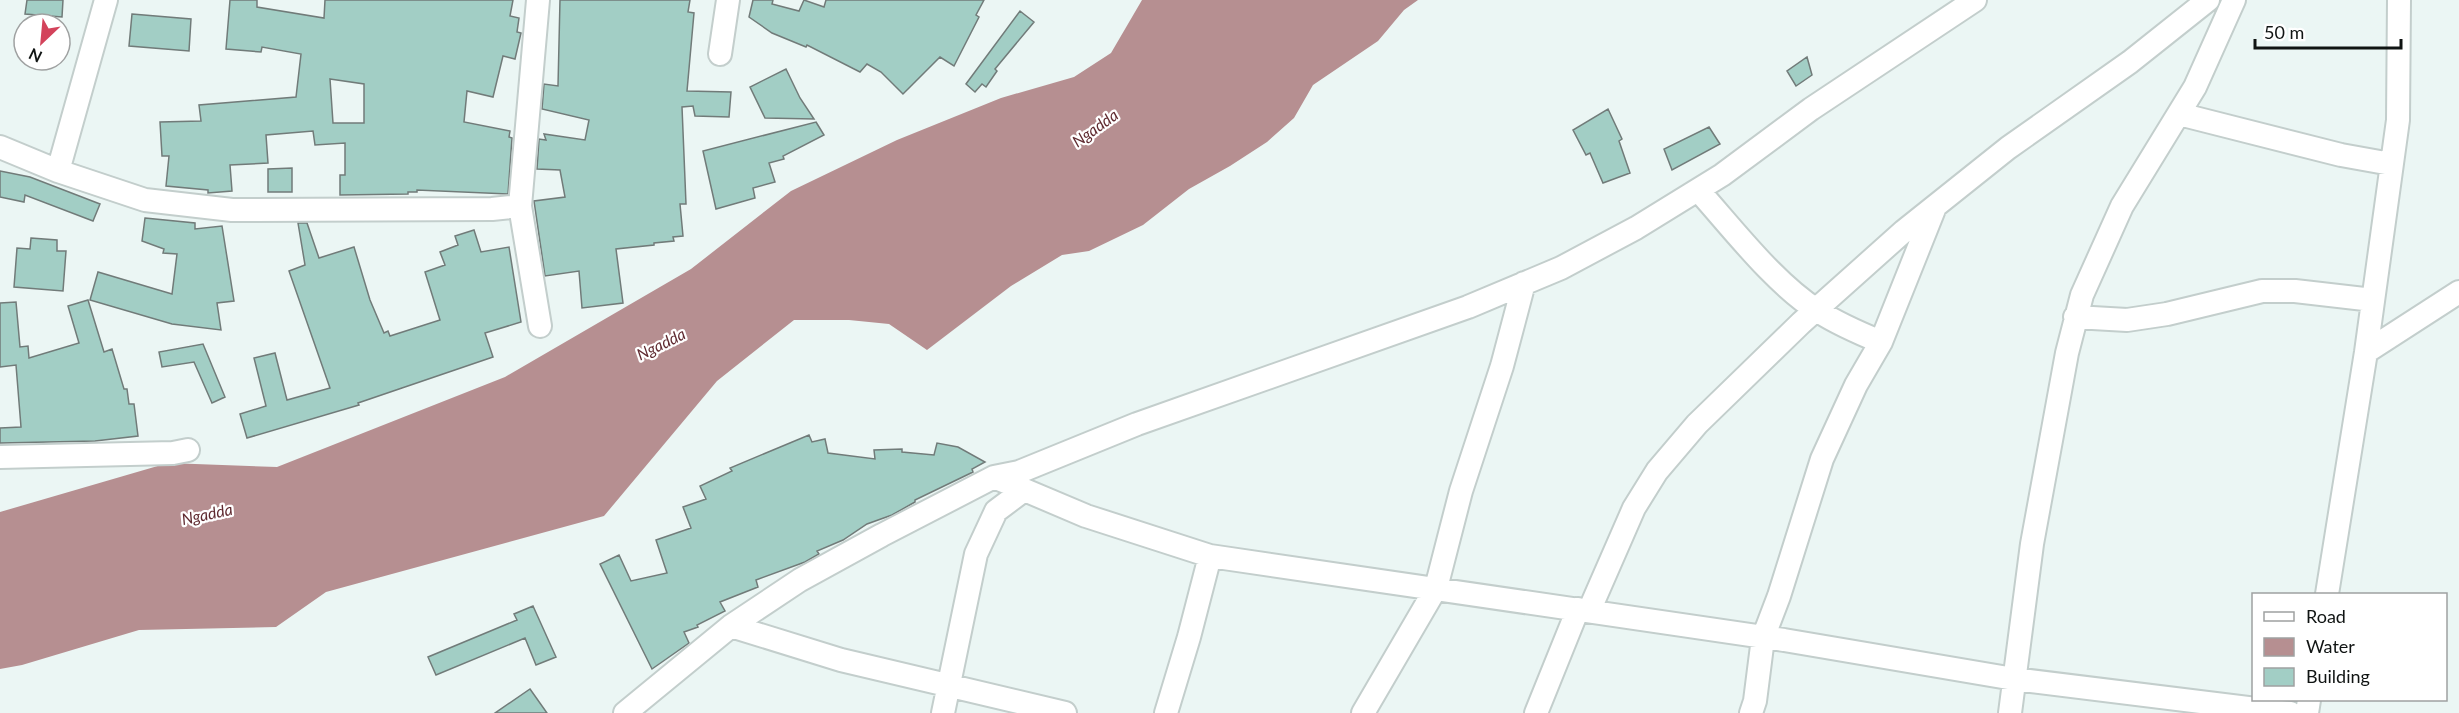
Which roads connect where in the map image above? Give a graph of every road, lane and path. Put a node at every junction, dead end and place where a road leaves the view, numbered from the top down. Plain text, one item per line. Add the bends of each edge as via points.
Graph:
1 (106, 0) edge
2 (538, 0) edge
3 (728, 0) edge
4 (1975, 0) edge
5 (2208, 0) edge
6 (2234, 0) edge
7 (2399, 0) edge
8 (720, 54) dead end
9 (2179, 114) junction
10 (0, 147) edge
11 (2391, 164) junction
12 (58, 171) junction
13 (1698, 190) junction
14 (520, 206) junction
15 (1936, 207) junction
16 (1524, 284) junction
17 (2459, 292) edge
18 (2373, 300) junction
19 (1816, 310) junction
20 (2075, 317) junction
21 (540, 326) dead end
22 (1881, 342) junction
23 (2366, 352) junction
24 (188, 450) dead end
25 (0, 457) edge
26 (994, 477) junction
27 (1024, 490) junction
28 (1210, 556) junction
29 (1436, 588) junction
30 (2327, 593) edge
31 (1584, 610) junction
32 (731, 626) junction
33 (1763, 638) junction
34 (2014, 679) junction
35 (949, 686) junction
36 (632, 710) edge
37 (943, 713) edge
38 (1065, 713) edge
39 (1166, 713) edge
40 (1364, 713) edge
41 (1536, 713) edge
42 (1751, 713) edge
43 (2010, 713) edge
44 (2290, 713) edge

1 - 12 street
2 - 14 street
3 - 8 street
4 - 13 street
5 - 15 street via 2130,62 2008,148
6 - 9 street
7 - 11 street via 2398,120
9 - 11 street
9 - 20 street via 2122,206
10 - 12 street
11 - 18 street
12 - 14 street via 145,200 232,210
13 - 16 street via 1636,228
13 - 19 street via 1764,266
14 - 21 street
15 - 19 street
15 - 22 street
16 - 26 street via 1137,424 1019,472
16 - 29 street
17 - 23 street
18 - 20 street via 2262,291 2127,320
18 - 23 street
19 - 22 street
19 - 31 street via 1697,424 1657,471 1634,508
20 - 34 street via 2032,543
22 - 33 street via 1822,459
23 - 30 street
24 - 25 street
26 - 27 street
26 - 32 street via 800,580
27 - 28 street via 1086,516
27 - 35 street via 996,511 976,554
28 - 29 street
28 - 39 street
29 - 31 street
29 - 40 street
31 - 33 street
31 - 41 street
32 - 35 street via 841,660
32 - 36 street
33 - 34 street
33 - 42 street
34 - 43 street
34 - 44 street
35 - 37 street
35 - 38 street

